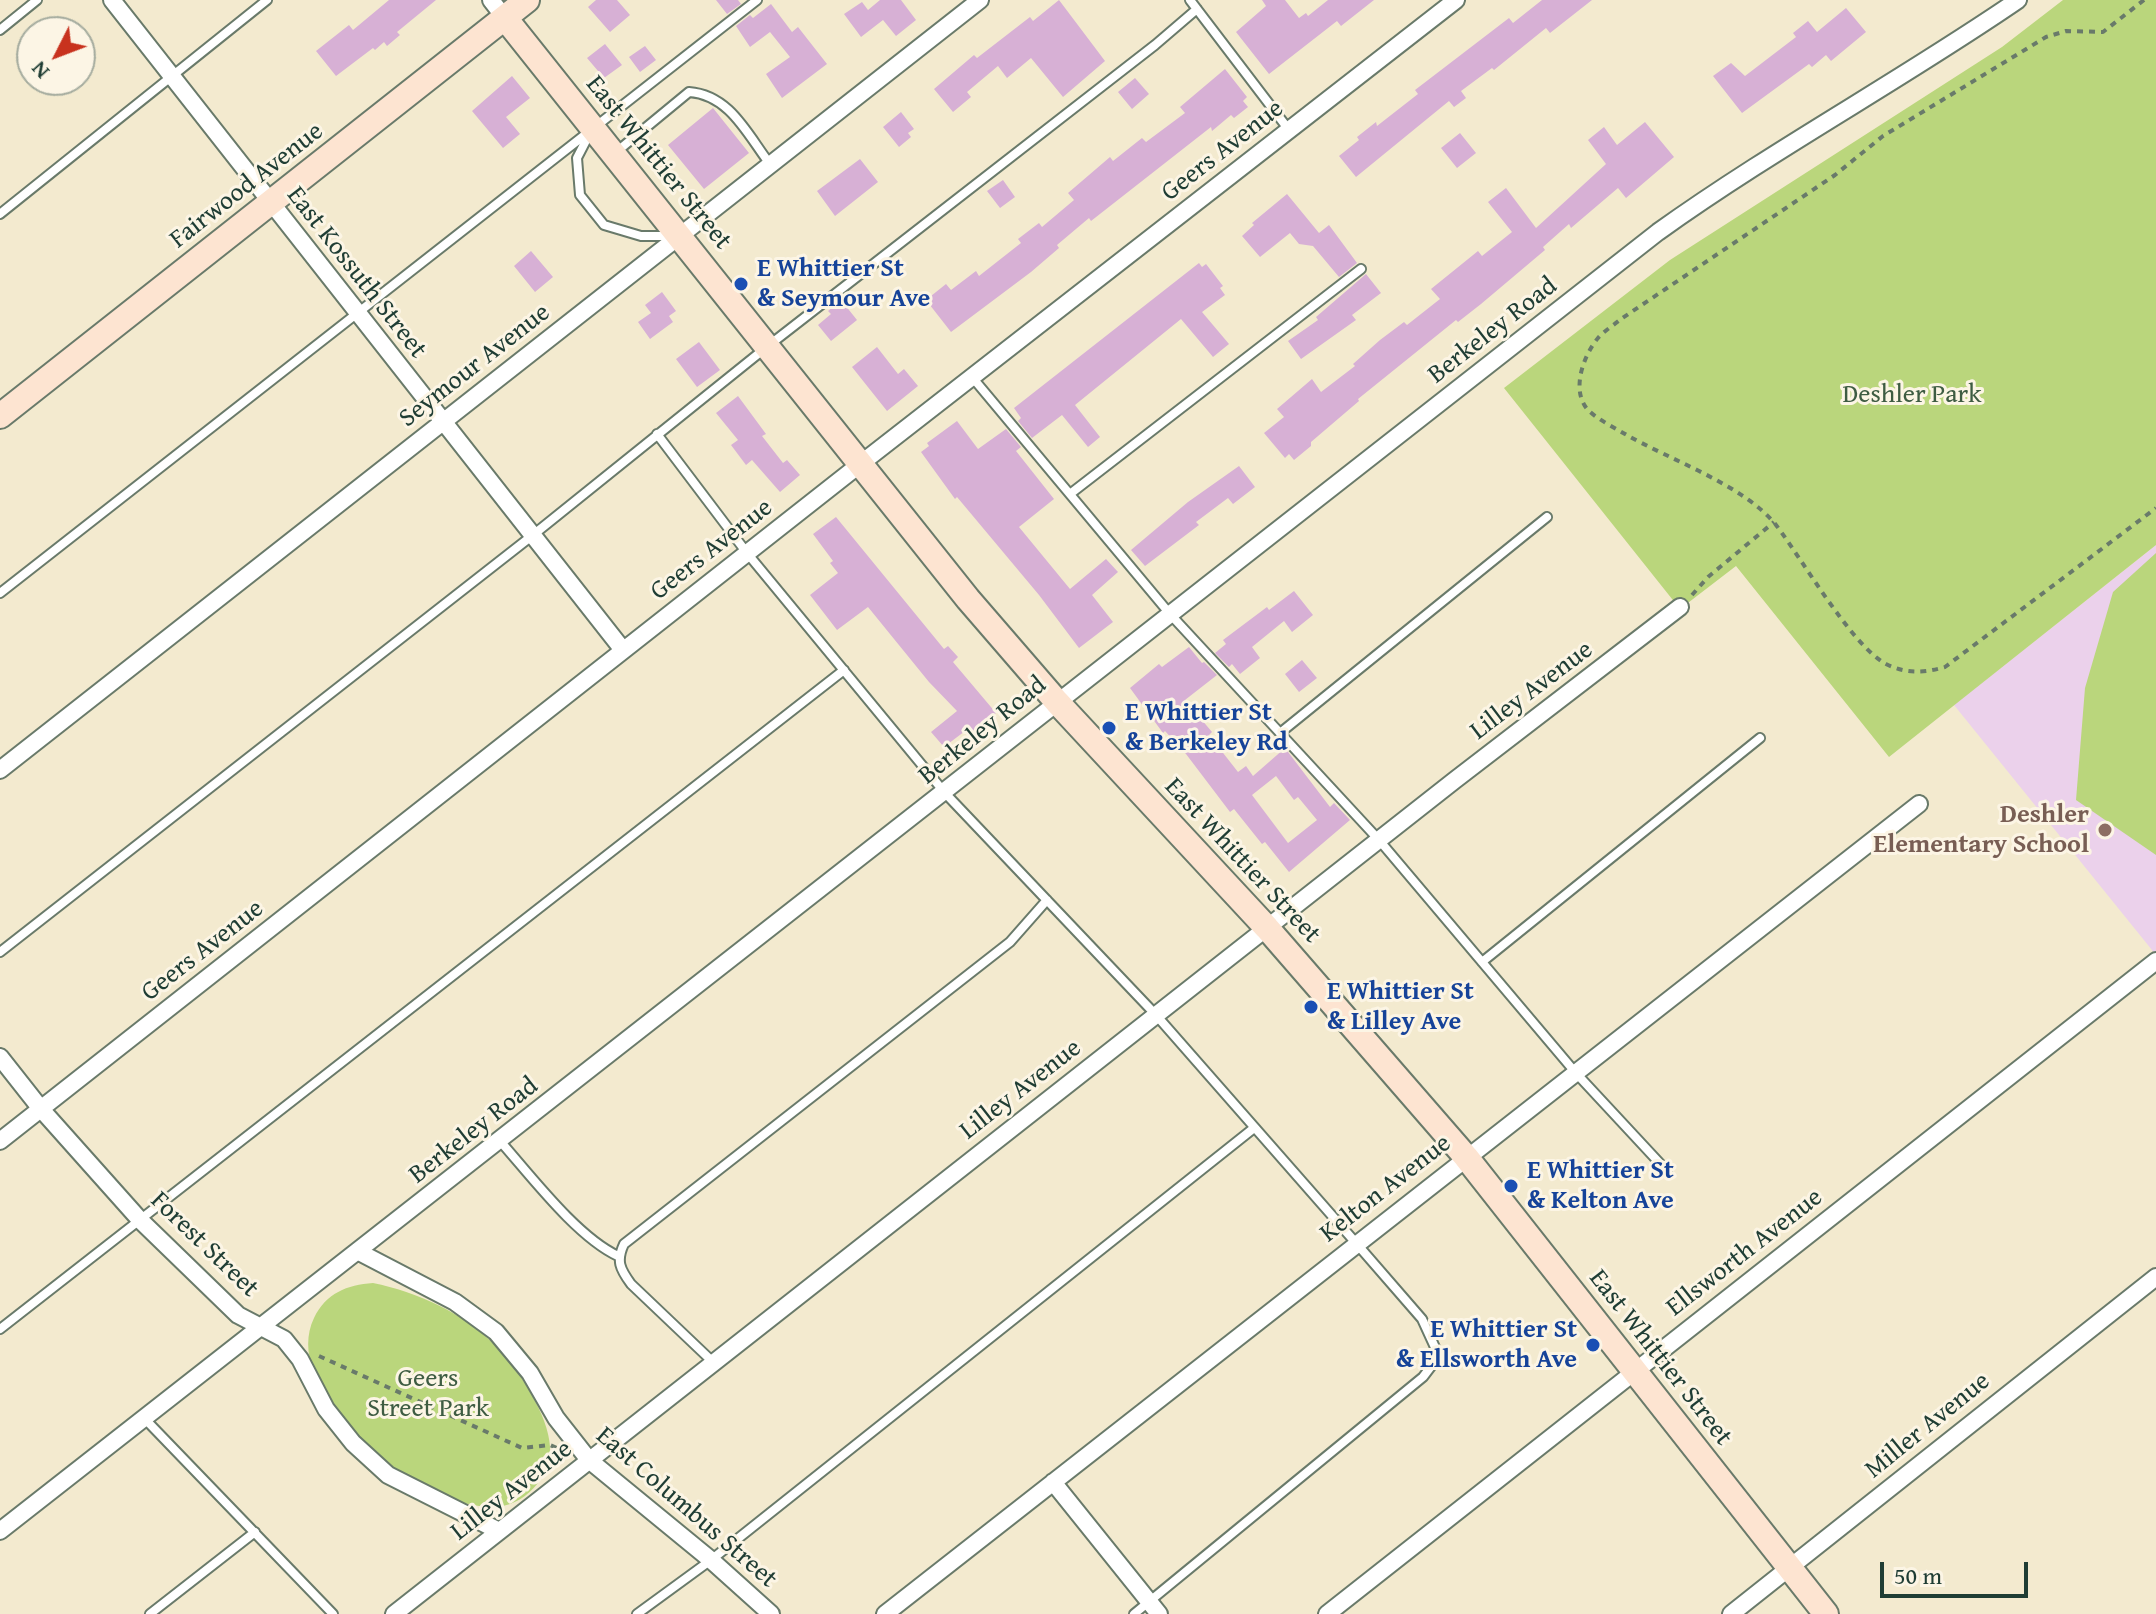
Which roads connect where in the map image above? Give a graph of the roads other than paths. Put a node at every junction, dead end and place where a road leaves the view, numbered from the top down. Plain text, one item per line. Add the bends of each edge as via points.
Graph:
1 (37, 0) edge
2 (112, 0) edge
3 (267, 0) edge
4 (527, 0) edge
5 (757, 0) edge
6 (980, 0) edge
7 (1190, 0) edge
8 (1456, 0) edge
9 (2018, 0) edge
10 (498, 9) edge
11 (1197, 9) junction
12 (0, 30) edge
13 (171, 76) junction
14 (593, 127) junction
15 (1290, 131) junction
16 (614, 154) junction
17 (770, 165) junction
18 (271, 203) junction
19 (0, 214) edge
20 (680, 235) junction
21 (1361, 269) dead end
22 (357, 312) junction
23 (768, 346) junction
24 (972, 377) junction
25 (0, 416) edge
26 (443, 422) junction
27 (657, 434) junction
28 (859, 465) junction
29 (1070, 494) junction
30 (1547, 517) dead end
31 (533, 535) junction
32 (747, 553) junction
33 (0, 593) edge
34 (1680, 607) road end
35 (1170, 614) junction
36 (623, 650) junction
37 (844, 670) junction
38 (1057, 702) junction
39 (1280, 733) junction
40 (1760, 738) dead end
41 (0, 770) edge
42 (945, 793) junction
43 (1919, 804) dead end
44 (1379, 840) junction
45 (1047, 900) junction
46 (1267, 928) junction
47 (0, 952) edge
48 (2156, 961) edge
49 (1482, 962) junction
50 (1156, 1015) junction
51 (0, 1057) edge
52 (1575, 1072) junction
53 (41, 1109) junction
54 (1254, 1128) junction
55 (0, 1141) edge
56 (500, 1141) junction
57 (1466, 1157) junction
58 (1667, 1171) dead end
59 (140, 1220) junction
60 (1356, 1243) junction
61 (359, 1252) junction
62 (618, 1256) junction
63 (2156, 1277) edge
64 (261, 1326) junction
65 (0, 1329) edge
66 (714, 1363) junction
67 (1634, 1371) junction
68 (144, 1418) junction
69 (589, 1460) junction
70 (1053, 1482) junction
71 (0, 1531) edge
72 (499, 1531) junction
73 (255, 1532) junction
74 (711, 1560) junction
75 (1790, 1568) junction
76 (1154, 1608) edge
77 (150, 1614) edge
78 (333, 1614) edge
79 (394, 1614) edge
80 (637, 1614) edge
81 (771, 1614) edge
82 (885, 1614) edge
83 (1134, 1614) edge
84 (1327, 1614) edge
85 (1731, 1614) edge
86 (1826, 1614) edge

1 - 12 lane
2 - 13 street, East Kossuth Street
3 - 13 lane
4 - 10 street, Fairwood Avenue
5 - 14 lane
6 - 17 street, Seymour Avenue
7 - 11 lane
8 - 15 street, Geers Avenue
9 - 35 street, Berkeley Road via 1658,232
10 - 14 street, East Whittier Street
10 - 18 street, Fairwood Avenue
11 - 15 lane
11 - 23 lane
13 - 18 street, East Kossuth Street
13 - 19 lane
14 - 16 street, East Whittier Street
14 - 20 lane via 577,158 580,195 604,225 641,236
14 - 22 lane
15 - 24 street, Geers Avenue
16 - 17 lane via 689,92 706,93 727,106
16 - 20 street, East Whittier Street
17 - 20 street, Seymour Avenue
18 - 22 street, East Kossuth Street
18 - 25 street, Fairwood Avenue
20 - 23 street, East Whittier Street
20 - 26 street, Seymour Avenue
21 - 29 lane
22 - 26 street, East Kossuth Street
22 - 33 lane
23 - 27 lane
23 - 28 street, East Whittier Street
24 - 28 street, Geers Avenue
24 - 29 lane
26 - 31 street, East Kossuth Street
26 - 41 street, Seymour Avenue
27 - 31 lane
27 - 32 lane
28 - 32 street, Geers Avenue
28 - 38 street, East Whittier Street
29 - 35 lane
30 - 39 lane
31 - 36 street, East Kossuth Street
31 - 47 lane
32 - 36 street, Geers Avenue
32 - 37 lane
34 - 44 street, Lilley Avenue
35 - 38 street, Berkeley Road
35 - 39 lane
36 - 53 street, Geers Avenue
37 - 42 lane
37 - 59 lane
38 - 42 street, Berkeley Road
38 - 46 street, East Whittier Street
39 - 44 lane
40 - 49 lane
42 - 45 lane
42 - 56 street, Berkeley Road
43 - 52 street, Kelton Avenue
44 - 46 street, Lilley Avenue
44 - 49 lane
45 - 50 lane
45 - 62 lane via 1010,942 624,1244
46 - 50 street, Lilley Avenue
46 - 57 street, East Whittier Street
48 - 67 street, Ellsworth Avenue
49 - 52 lane
50 - 54 lane
50 - 66 street, Lilley Avenue
51 - 53 street, Forest Street
52 - 57 street, Kelton Avenue
52 - 58 lane
53 - 55 street, Geers Avenue
53 - 59 street, Forest Street
54 - 60 lane
54 - 74 lane
56 - 61 street, Berkeley Road
56 - 62 lane via 581,1230
57 - 60 street, Kelton Avenue
57 - 67 street, East Whittier Street
59 - 64 street, Forest Street via 238,1315
59 - 65 lane
60 - 70 street, Kelton Avenue
60 - 76 lane via 1422,1319 1439,1356 1423,1377
61 - 64 street, Berkeley Road
61 - 69 street, East Columbus Street via 455,1302 496,1332
62 - 66 lane via 631,1284
63 - 75 street, Miller Avenue
64 - 68 street, Berkeley Road
64 - 72 street, Forest Street via 284,1339 326,1409 388,1475
66 - 69 street, Lilley Avenue
67 - 75 street, East Whittier Street
67 - 84 street, Ellsworth Avenue
68 - 71 street, Berkeley Road
68 - 73 lane
69 - 72 street, Lilley Avenue
69 - 74 street, East Columbus Street
70 - 76 street
70 - 82 street, Kelton Avenue
72 - 79 street, Lilley Avenue
73 - 77 lane
73 - 78 lane
74 - 80 lane
74 - 81 street, East Columbus Street
75 - 85 street, Miller Avenue
75 - 86 street, East Whittier Street
76 - 83 lane

